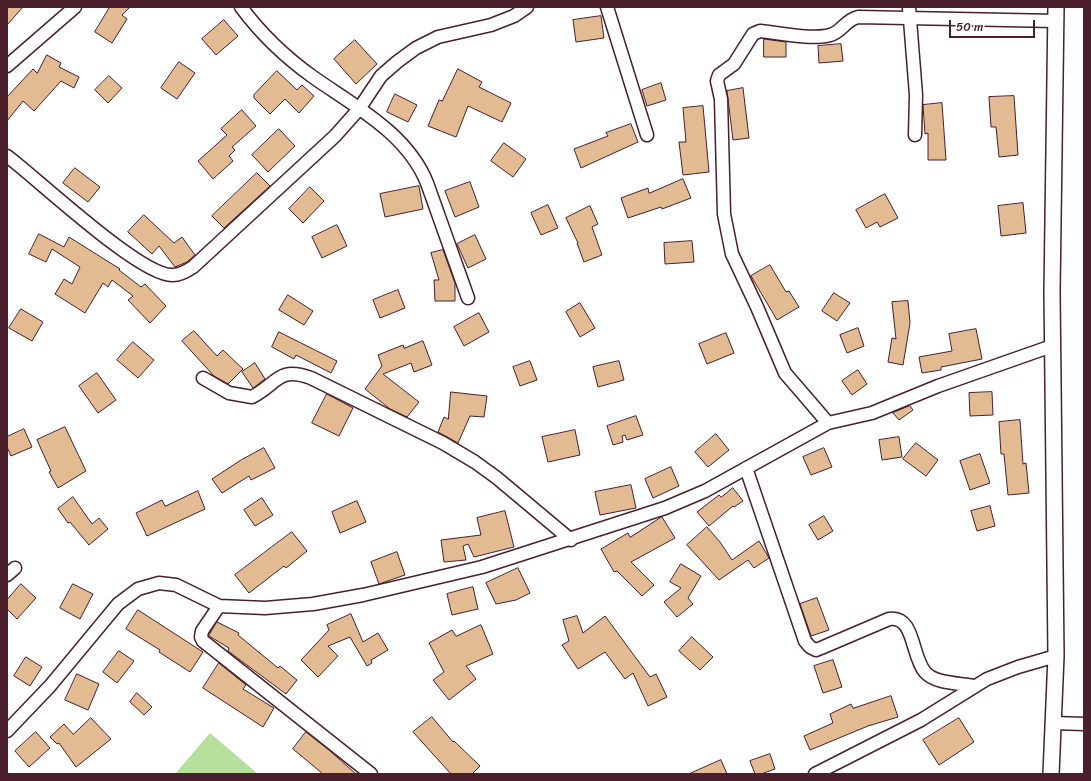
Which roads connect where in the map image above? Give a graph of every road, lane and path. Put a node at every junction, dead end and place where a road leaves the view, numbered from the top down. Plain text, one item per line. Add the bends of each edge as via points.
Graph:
1 (75, 7) edge
2 (241, 7) edge
3 (527, 7) edge
4 (607, 7) edge
5 (910, 13) edge
6 (1056, 14) edge
7 (7, 66) edge
8 (359, 109) junction
9 (647, 135) dead end
10 (915, 135) dead end
11 (7, 156) edge
12 (468, 298) dead end
13 (1052, 346) junction
14 (203, 378) dead end
15 (828, 423) junction
16 (746, 468) junction
17 (571, 540) junction
18 (219, 606) junction
19 (1056, 656) junction
20 (974, 686) junction
21 (1054, 723) junction
22 (1084, 724) edge
23 (7, 731) edge
24 (371, 774) edge
25 (816, 774) edge
26 (1051, 774) edge

1 - 7 street
2 - 8 street via 284,55
3 - 8 street via 514,16 491,25 438,37 416,48 381,76
4 - 9 street
5 - 6 street
5 - 10 street via 916,95
5 - 15 street via 850,19 830,35 760,31 753,34 734,64 719,75 717,81 721,99 724,214 732,254 786,372
6 - 13 main road
8 - 11 street via 335,136 193,267 173,276 149,267 111,242
8 - 12 street via 402,144 421,169
13 - 15 street via 938,386 872,413
13 - 19 main road
14 - 17 street via 229,393 252,397 289,373 311,378 443,443 475,462
15 - 16 street
16 - 17 street via 705,491 665,508
16 - 20 street via 795,614 805,641 810,647 816,650 897,617 906,626 925,673 943,681
17 - 18 street via 482,567 363,595 313,604 265,608
18 - 23 street via 176,585 159,583 138,589 118,604 50,686
18 - 24 street via 202,631 203,641
19 - 20 street via 1018,667
19 - 21 main road
20 - 25 street via 921,720
21 - 22 street
21 - 26 main road

